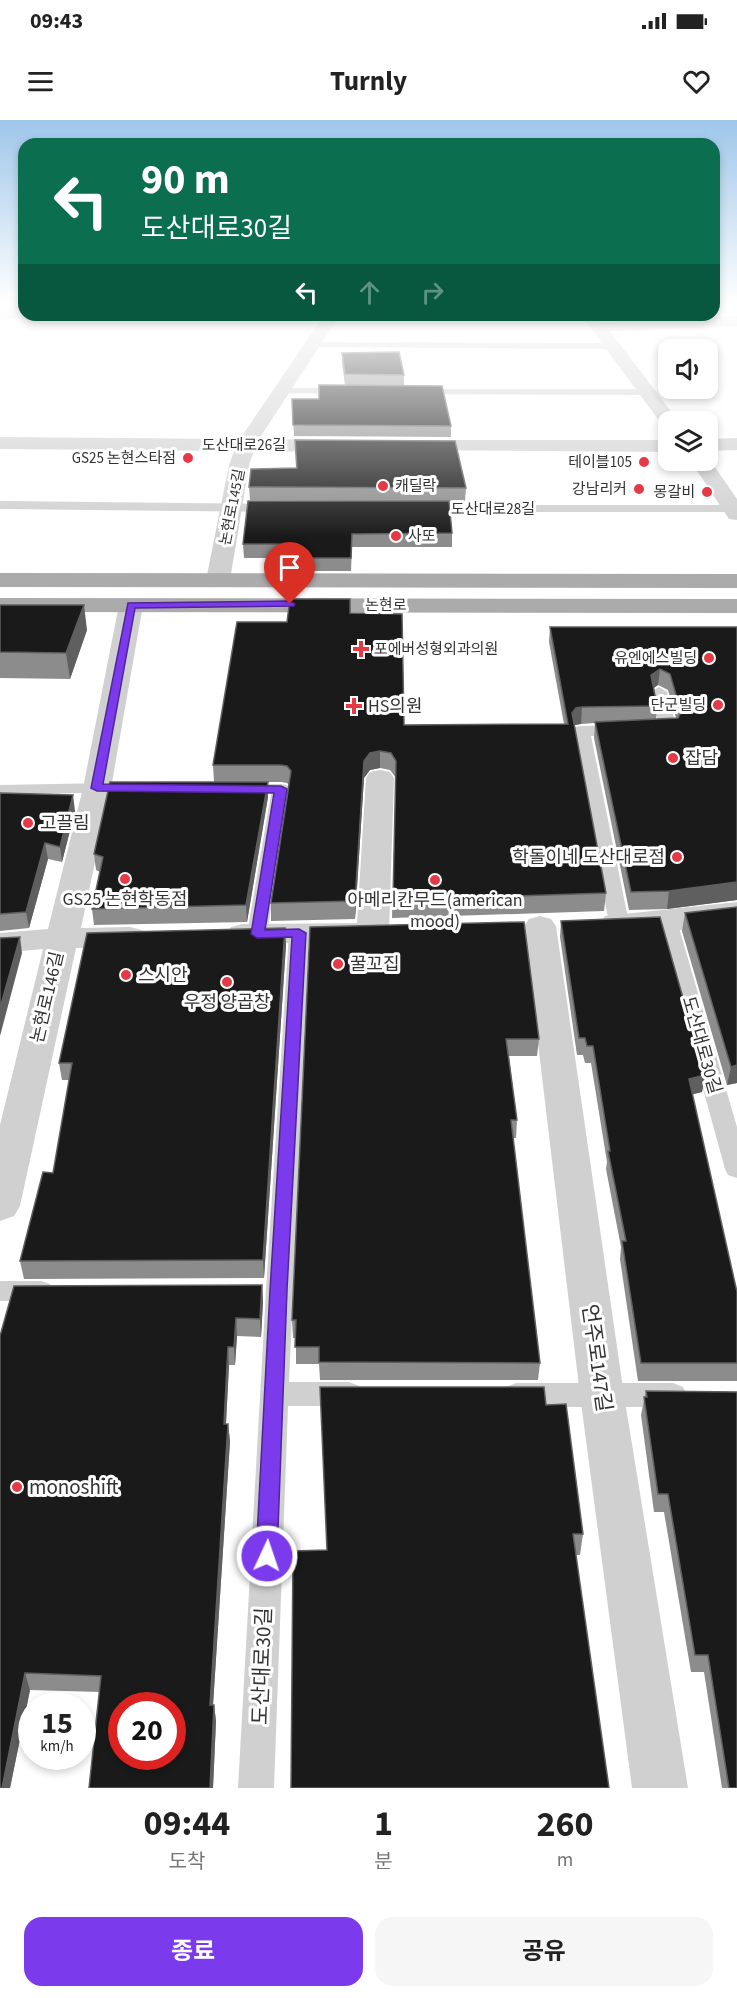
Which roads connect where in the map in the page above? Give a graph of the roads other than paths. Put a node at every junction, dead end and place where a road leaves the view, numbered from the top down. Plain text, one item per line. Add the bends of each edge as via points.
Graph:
1 (288, 381) edge
2 (639, 381) edge
3 (281, 391) junction
4 (364, 392) edge
5 (399, 392) edge
6 (648, 392) junction
7 (662, 411) edge
8 (0, 443) edge
9 (737, 444) edge
10 (718, 445) edge
11 (246, 446) junction
12 (363, 446) edge
13 (399, 446) edge
14 (658, 446) edge
15 (708, 471) edge
16 (0, 505) edge
17 (232, 508) junction
18 (292, 508) edge
19 (412, 508) edge
20 (735, 509) edge
21 (0, 580) edge
22 (218, 580) junction
23 (737, 581) edge
24 (0, 605) edge
25 (131, 605) junction
26 (737, 606) edge
27 (659, 692) edge
28 (380, 778) dead end
29 (97, 788) junction
30 (131, 788) edge
31 (224, 789) edge
32 (0, 790) edge
33 (737, 912) edge
34 (667, 921) junction
35 (619, 923) junction
36 (299, 933) junction
37 (257, 934) junction
38 (211, 935) edge
39 (165, 936) edge
40 (61, 938) junction
41 (0, 943) edge
42 (737, 1169) edge
43 (0, 1206) edge
44 (0, 1291) edge
45 (70, 1291) edge
46 (274, 1394) junction
47 (379, 1394) edge
48 (485, 1395) edge
49 (602, 1395) junction
50 (703, 1395) edge
51 (256, 1788) edge
52 (660, 1788) edge

1 - 3 street, 논현로145길
2 - 6 street
3 - 4 lane
3 - 11 street, 논현로145길
5 - 6 lane
6 - 7 street
8 - 11 street, 도산대로26길
9 - 10 street
11 - 12 street, 도산대로26길
11 - 17 street, 논현로145길
13 - 14 street
15 - 20 street
16 - 17 lane
17 - 18 lane
17 - 22 street, 논현로145길
19 - 20 lane, 도산대로28길
21 - 22 main road, 논현로
22 - 23 main road, 논현로
24 - 25 main road, 논현로
25 - 26 main road, 논현로
25 - 29 street, 논현로146길
27 - 35 lane via 668,729 581,731
28 - 36 street via 385,931
29 - 30 lane
29 - 32 lane
29 - 40 street, 논현로146길
31 - 37 lane via 281,789
33 - 34 street
34 - 35 street
34 - 42 lane, 도산대로30길
35 - 49 street, 언주로147길 via 554,926
36 - 37 street
36 - 46 lane, 도산대로30길 via 267,1290
37 - 38 street
39 - 40 street
40 - 41 street
40 - 43 street, 논현로146길
44 - 45 lane
46 - 47 lane
46 - 51 lane, 도산대로30길
48 - 49 lane
49 - 50 lane
49 - 52 street, 언주로147길

